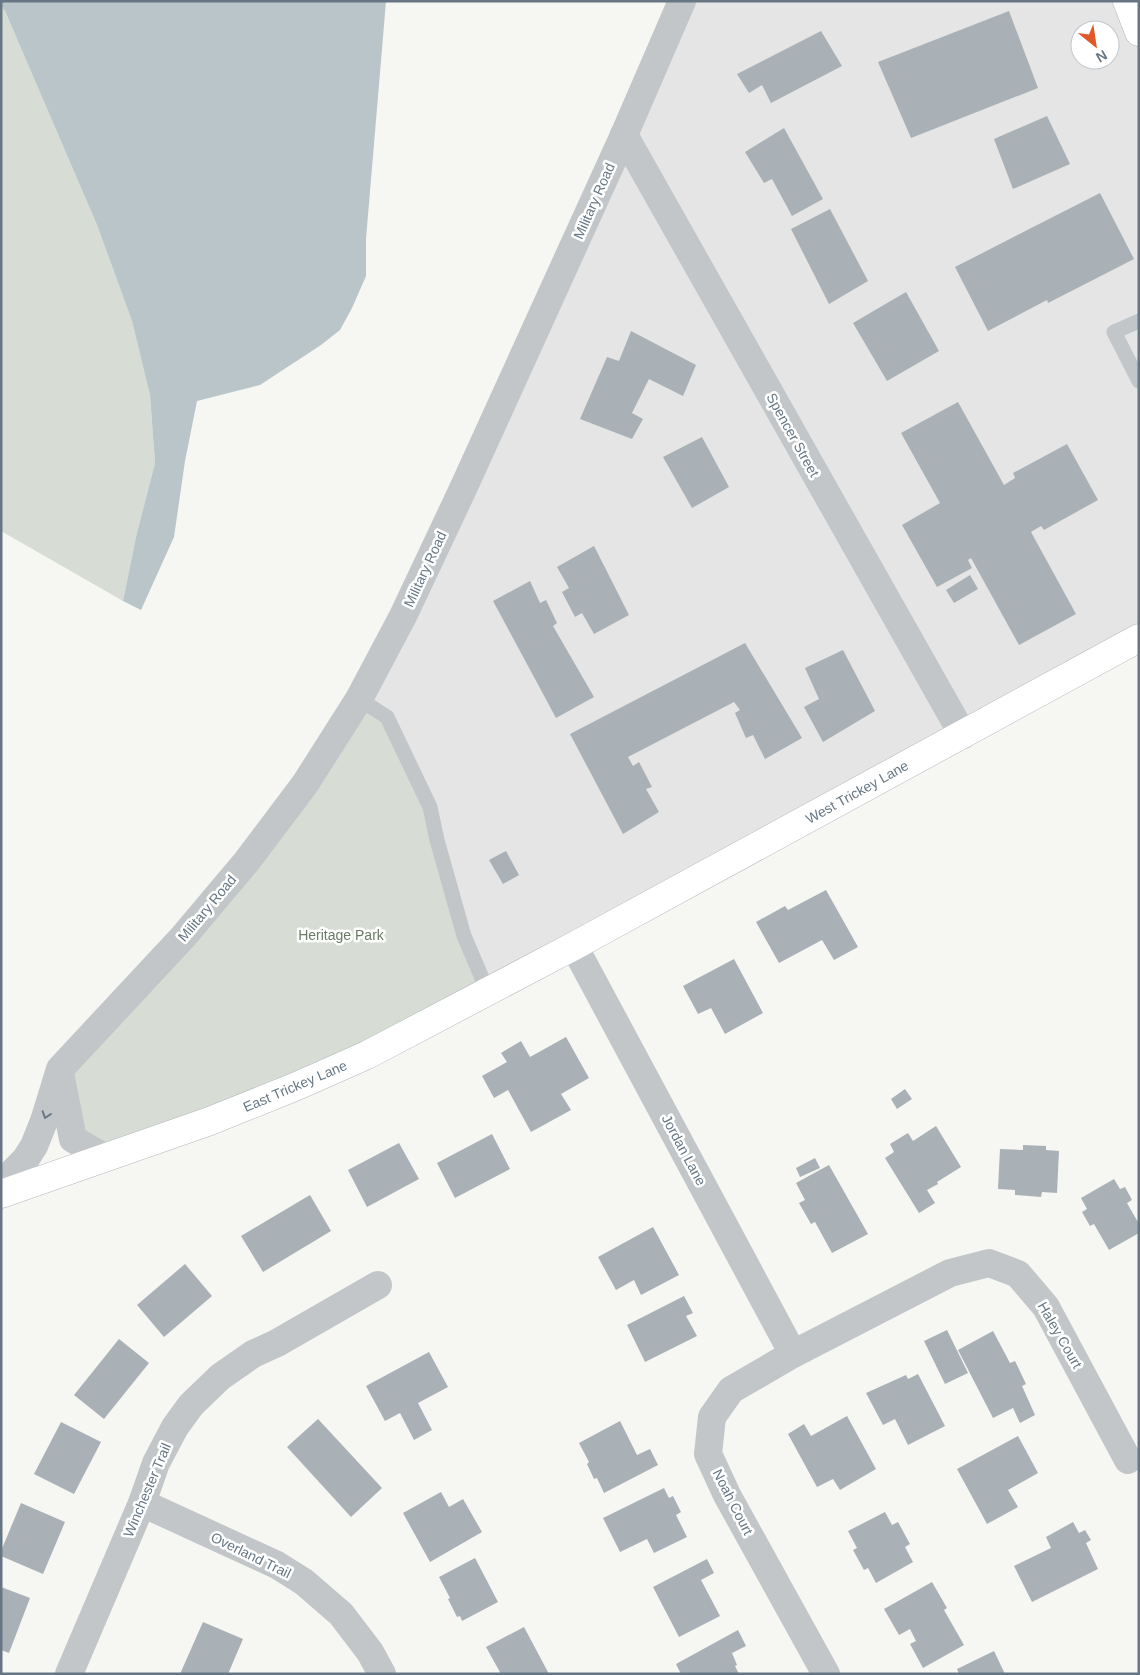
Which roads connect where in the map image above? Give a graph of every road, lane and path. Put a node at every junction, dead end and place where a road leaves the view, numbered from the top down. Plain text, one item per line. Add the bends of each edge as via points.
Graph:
1 (682, 1) edge
2 (1126, 1) edge
3 (1139, 32) edge
4 (624, 135) junction
5 (1139, 320) edge
6 (1139, 381) edge
7 (1139, 638) edge
8 (359, 699) junction
9 (962, 735) junction
10 (574, 946) junction
11 (488, 992) junction
12 (60, 1069) junction
13 (104, 1157) junction
14 (1, 1184) edge
15 (1, 1194) edge
16 (378, 1285) dead end
17 (792, 1354) junction
18 (1128, 1460) dead end
19 (142, 1503) junction
20 (69, 1674) edge
21 (382, 1674) edge
22 (826, 1674) edge

1 - 4 street, Military Road
2 - 3 main road
4 - 8 street, Military Road via 462,491 403,616
4 - 9 street, Spencer Street
5 - 6 lane via 1114,332
7 - 9 main road, West Trickey Lane
8 - 11 lane via 387,717 430,808 464,936
8 - 12 street, Military Road via 305,784 247,862 183,937
9 - 10 main road, West Trickey Lane
10 - 11 main road, East Trickey Lane
10 - 17 street, Jordan Lane
11 - 13 main road, East Trickey Lane via 367,1055 297,1086 210,1121
12 - 13 street via 73,1139
12 -> 14 street, Military Road via 34,1146
13 - 15 main road, East Trickey Lane
16 - 19 street, Winchester Trail via 253,1354 220,1377 191,1405 175,1427 156,1463
17 - 18 street, Haley Court via 950,1273 989,1263 1018,1274 1046,1307
17 - 22 street, Noah Court via 731,1390 712,1418 708,1454 727,1495
19 - 20 street, Winchester Trail
19 - 21 street, Overland Trail via 277,1565 304,1582 341,1614 370,1652

